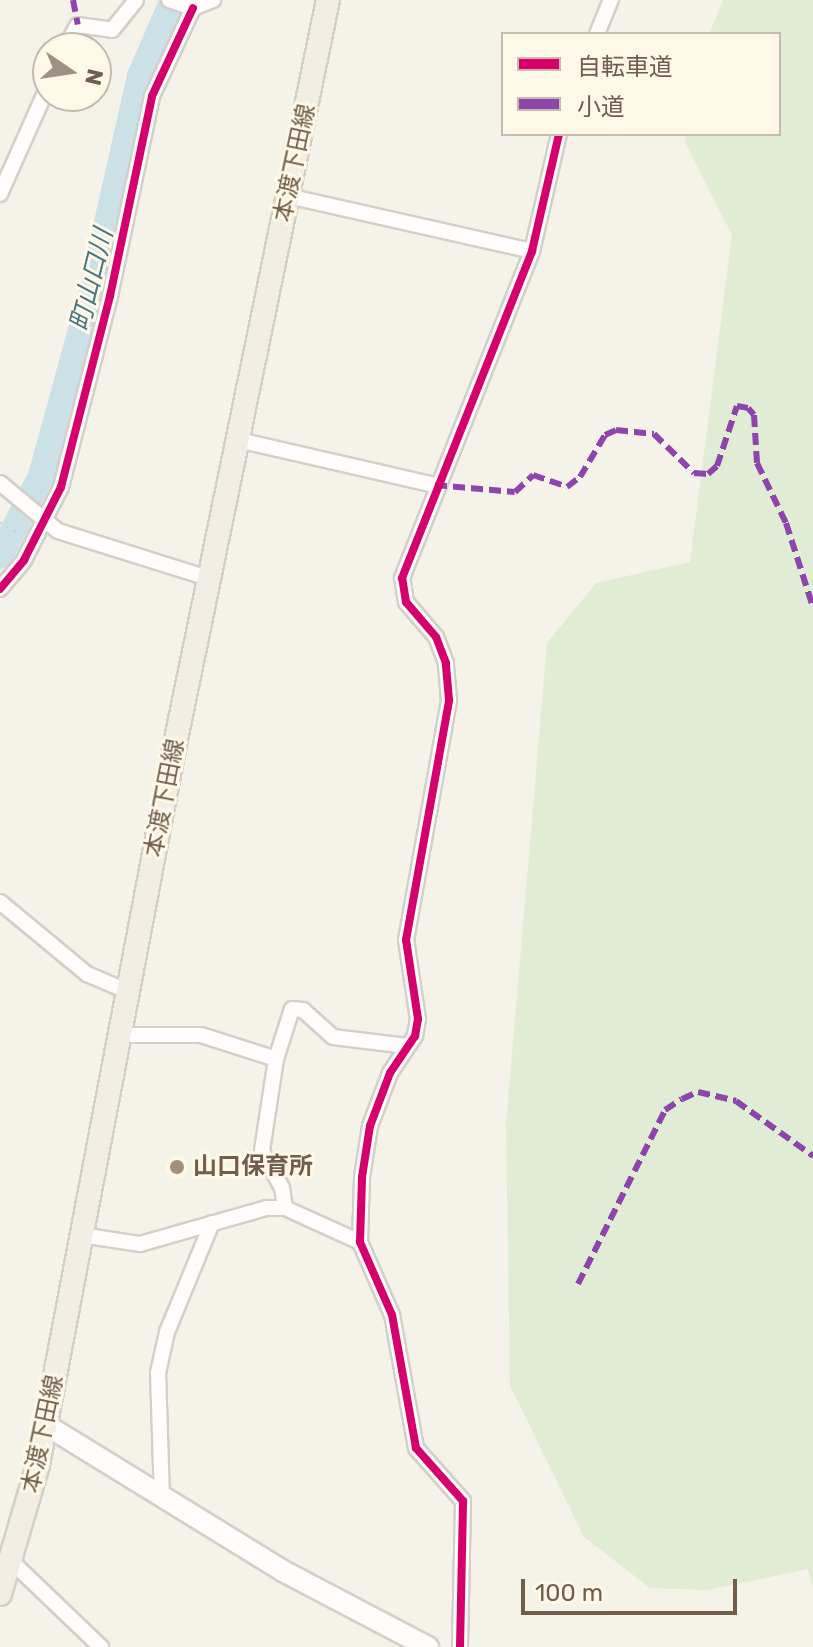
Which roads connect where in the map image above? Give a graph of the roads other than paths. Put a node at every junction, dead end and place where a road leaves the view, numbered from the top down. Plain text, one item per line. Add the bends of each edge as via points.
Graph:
1 (136, 0) edge
2 (169, 0) edge
3 (213, 0) edge
4 (328, 0) edge
5 (611, 0) edge
6 (189, 7) junction
7 (74, 32) edge
8 (598, 32) edge
9 (36, 112) edge
10 (559, 136) edge
11 (0, 194) edge
12 (288, 196) junction
13 (532, 251) junction
14 (238, 440) junction
15 (0, 483) edge
16 (435, 485) junction
17 (43, 520) junction
18 (211, 579) junction
19 (0, 589) edge
20 (0, 902) edge
21 (129, 992) junction
22 (120, 1035) junction
23 (407, 1046) junction
24 (276, 1059) junction
25 (285, 1208) junction
26 (212, 1223) junction
27 (81, 1235) junction
28 (360, 1242) junction
29 (46, 1425) junction
30 (162, 1499) junction
31 (12, 1562) junction
32 (0, 1594) edge
33 (101, 1647) edge
34 (428, 1647) edge
35 (460, 1647) edge

1 - 7 street via 112,30 78,25
2 - 6 street
3 - 6 street
4 - 12 main road, 本渡下田線
5 - 8 street
6 - 17 street via 152,96 100,337 61,487
9 - 11 street
10 - 13 street
12 - 13 street
12 - 14 main road, 本渡下田線
13 - 16 street
14 - 16 street
14 - 18 main road, 本渡下田線
15 - 17 street
16 - 23 street via 402,578 406,602 436,637 446,663 449,700 406,940 418,1019
17 - 18 street
17 - 19 street
18 - 21 main road, 本渡下田線
20 - 21 street via 87,974
21 - 22 main road, 本渡下田線
22 - 24 street via 201,1035
22 - 27 main road, 本渡下田線
23 - 24 street via 333,1037 303,1010 292,1009
23 - 28 street via 370,1126
24 - 25 street via 262,1151 282,1188
25 - 26 street
25 - 28 street
26 - 27 street via 126,1245
26 - 30 street via 167,1332 158,1373
27 - 29 main road, 本渡下田線
28 - 35 street via 392,1315 416,1448 463,1501
29 - 30 street
29 - 31 main road, 本渡下田線
30 - 34 street via 283,1571
31 - 32 main road, 本渡下田線
31 - 33 street

